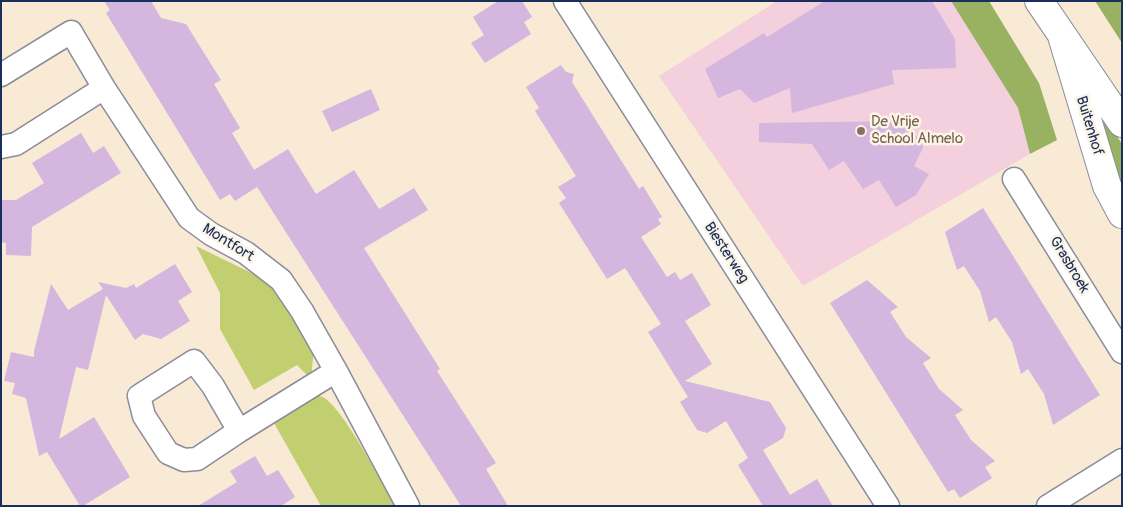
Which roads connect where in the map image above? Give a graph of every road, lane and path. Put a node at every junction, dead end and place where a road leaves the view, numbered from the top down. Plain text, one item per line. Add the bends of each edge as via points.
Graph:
1 (565, 1) edge
2 (1039, 1) edge
3 (1062, 36) junction
4 (1, 75) edge
5 (104, 88) junction
6 (1122, 123) edge
7 (1, 148) edge
8 (1014, 179) dead end
9 (1122, 214) edge
10 (1122, 352) edge
11 (336, 371) junction
12 (239, 431) junction
13 (1122, 460) edge
14 (408, 506) edge
15 (888, 506) edge
16 (1048, 506) edge

1 - 15 street, Biesterweg
2 - 3 street, Buitenhof
3 - 6 street, Buitenhof
3 - 9 street, Buitenhof via 1107,186
4 - 5 street, Montfort via 70,32
5 - 7 street via 16,144
5 - 11 street, Montfort via 189,218 246,253 281,280
8 - 10 street, Grasbroek
11 - 12 street
11 - 14 street, Montfort
12 - 12 street via 196,459 184,460 168,452 144,416 139,396 194,361
13 - 16 street

